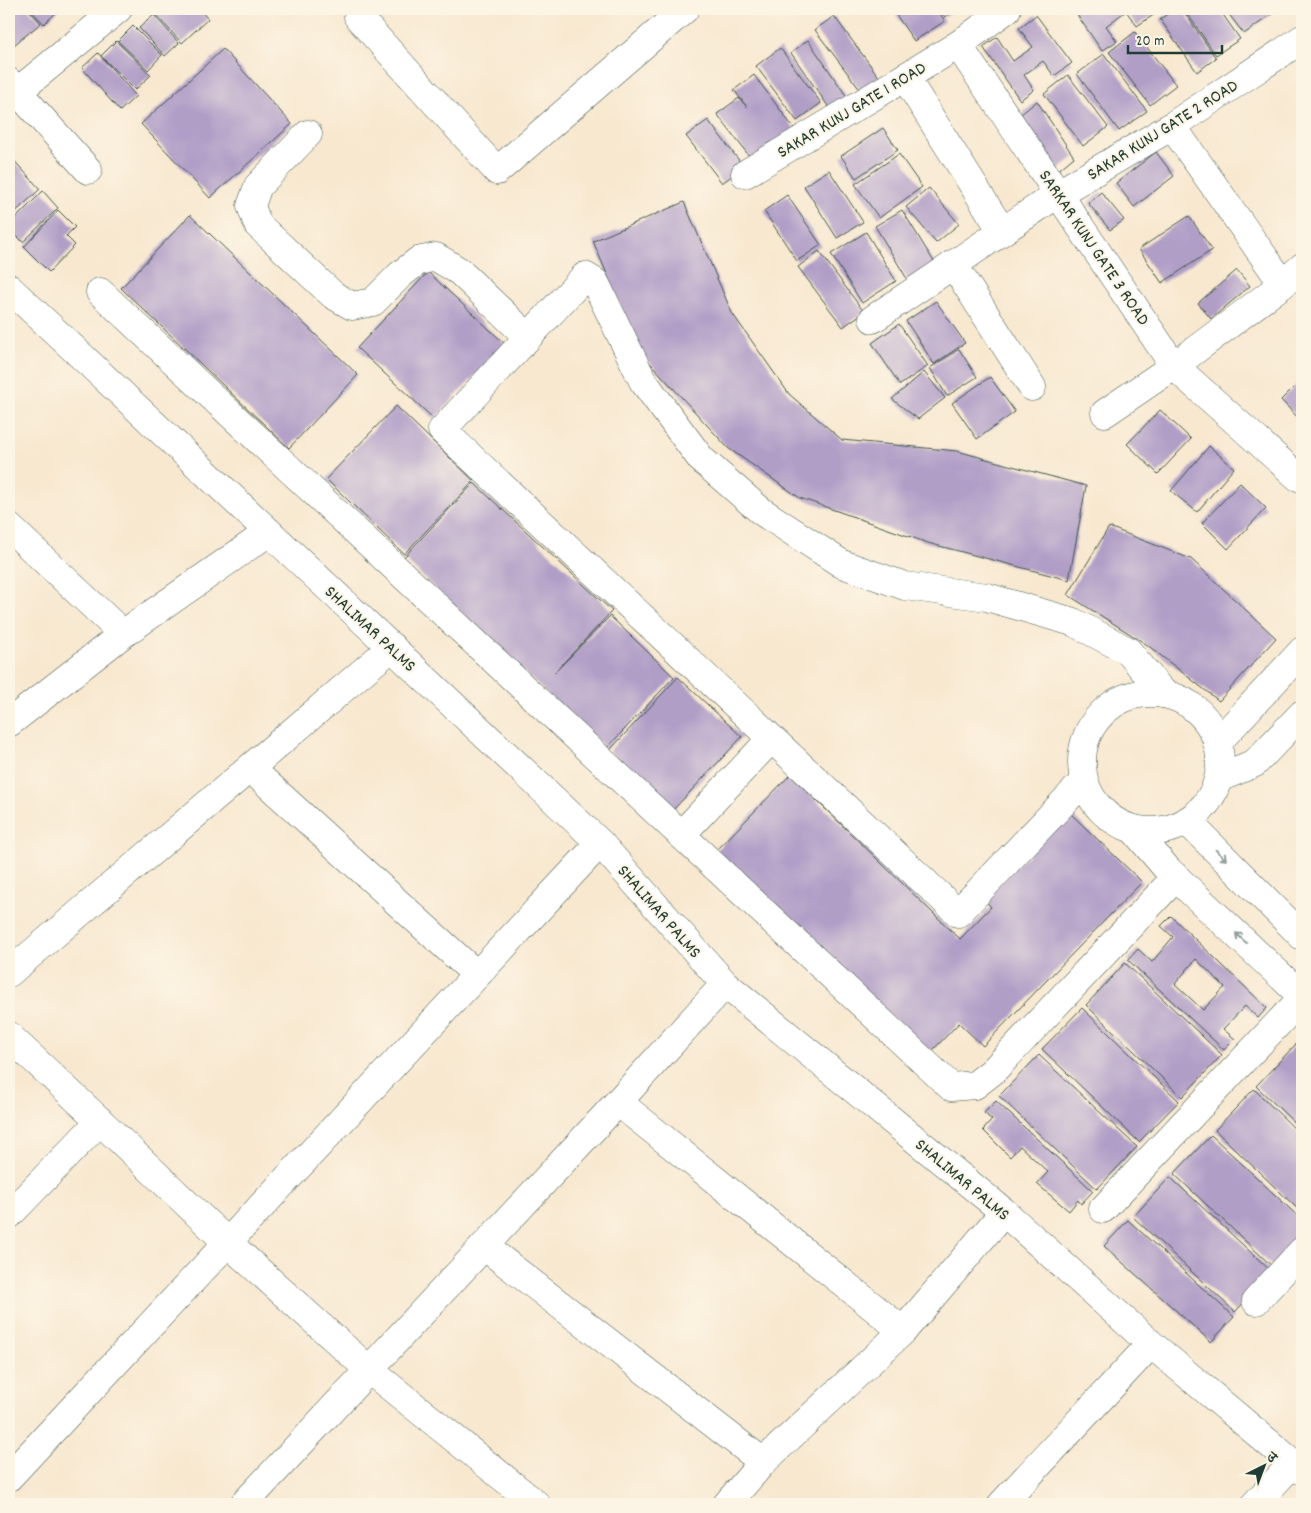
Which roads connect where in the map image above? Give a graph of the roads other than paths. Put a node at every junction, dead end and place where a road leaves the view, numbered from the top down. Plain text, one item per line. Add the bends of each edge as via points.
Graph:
1 (118, 9) edge
2 (368, 9) edge
3 (685, 9) edge
4 (1007, 9) edge
5 (1302, 38) edge
6 (958, 45) junction
7 (905, 77) junction
8 (13, 87) edge
9 (1172, 126) junction
10 (308, 134) dead end
11 (88, 170) dead end
12 (745, 174) dead end
13 (1059, 193) junction
14 (1002, 230) junction
15 (953, 264) junction
16 (1293, 276) edge
17 (9, 288) edge
18 (100, 292) dead end
19 (873, 319) dead end
20 (528, 337) junction
21 (1174, 366) junction
22 (1032, 386) dead end
23 (1104, 413) dead end
24 (1302, 478) edge
25 (9, 527) edge
26 (269, 532) junction
27 (123, 634) junction
28 (392, 648) junction
29 (1302, 651) edge
30 (1164, 694) junction
31 (1302, 714) edge
32 (9, 723) edge
33 (771, 739) junction
34 (1217, 743) junction
35 (250, 768) junction
36 (1219, 778) junction
37 (1084, 781) junction
38 (1187, 821) junction
39 (1133, 829) junction
40 (681, 835) junction
41 (600, 843) junction
42 (1176, 877) junction
43 (1301, 934) edge
44 (1270, 965) junction
45 (9, 973) edge
46 (477, 975) junction
47 (725, 984) junction
48 (1302, 997) edge
49 (9, 1036) edge
50 (618, 1102) junction
51 (100, 1121) junction
52 (1103, 1209) dead end
53 (1004, 1212) junction
54 (9, 1215) edge
55 (228, 1243) junction
56 (484, 1246) junction
57 (1302, 1251) edge
58 (1256, 1301) dead end
59 (903, 1331) junction
60 (1151, 1344) junction
61 (368, 1369) junction
62 (763, 1462) junction
63 (1298, 1467) edge
64 (9, 1477) edge
65 (244, 1504) edge
66 (536, 1504) edge
67 (727, 1504) edge
68 (1002, 1504) edge
69 (1255, 1504) edge

1 - 8 street
2 - 3 street via 358,17 497,171
4 - 6 street
5 - 9 street, SAKAR KUNJ GATE 2 ROAD
6 - 7 street, SAKAR KUNJ GATE 1 ROAD
6 - 13 street, SARKAR KUNJ GATE 3 ROAD
7 - 12 street, SAKAR KUNJ GATE 1 ROAD
7 - 14 street
8 - 11 street
9 - 13 street, SAKAR KUNJ GATE 2 ROAD
9 - 16 street
10 - 20 street via 258,186 251,206 258,225 333,295 352,306 373,302 418,261 436,257 459,271
13 - 14 street, SAKAR KUNJ GATE 2 ROAD
13 - 21 street, SARKAR KUNJ GATE 3 ROAD
14 - 15 street, SAKAR KUNJ GATE 2 ROAD
15 - 19 street, SAKAR KUNJ GATE 2 ROAD
15 - 22 street
16 - 21 street
17 - 26 street, SHALIMAR PALMS
18 - 40 street
20 - 30 street via 585,276 595,282 643,381 700,460 760,511 842,564 905,586 987,597 1073,622 1128,651
20 - 33 street via 442,430
21 - 23 street
21 - 24 street, SARKAR KUNJ GATE 3 ROAD
25 - 27 street
26 - 27 street
26 - 28 street, SHALIMAR PALMS
27 - 32 street
28 - 35 street
28 - 41 street, SHALIMAR PALMS
29 - 34 street
30 - 34 street via 1185,702 1203,716
30 - 37 street via 1141,693 1118,700 1100,715 1087,735 1082,758
31 - 36 street via 1255,763
33 - 37 street via 958,913
33 - 40 street
34 - 36 street via 1221,756
35 - 45 street
35 - 46 street
36 - 38 street via 1211,799
37 - 39 street via 1095,802 1112,819
38 - 39 street via 1156,832
38 -> 43 street
39 - 42 street
40 - 42 street via 951,1088 975,1085 993,1071
41 - 46 street
41 - 47 street, SHALIMAR PALMS
44 -> 42 street
43 - 44 street
44 - 48 street
46 - 55 street
47 - 50 street
47 - 53 street, SHALIMAR PALMS
48 - 52 street
49 - 51 street
50 - 56 street
50 - 59 street
51 - 54 street
51 - 55 street
53 - 59 street
53 - 60 street, SHALIMAR PALMS
55 - 61 street
55 - 64 street
56 - 61 street
56 - 62 street
57 - 58 street
59 - 62 street
60 - 63 street, SHALIMAR PALMS
60 - 68 street
61 - 65 street
61 - 66 street
62 - 67 street
63 - 69 street

